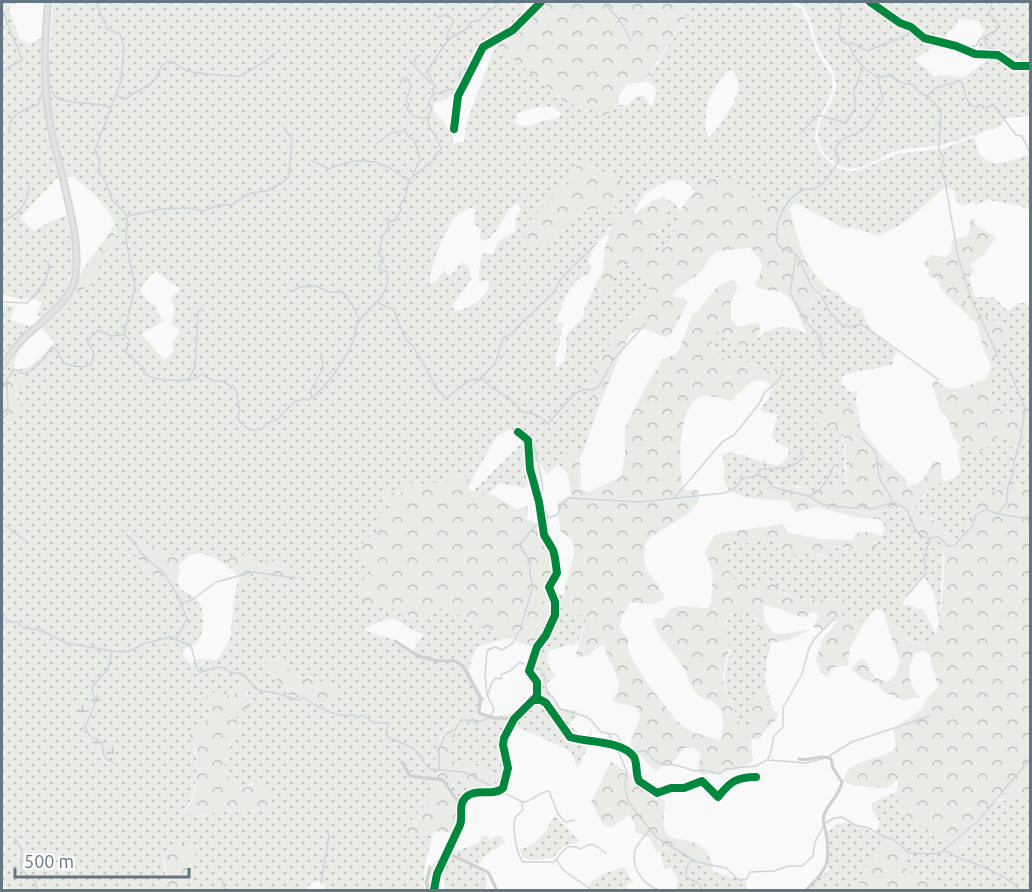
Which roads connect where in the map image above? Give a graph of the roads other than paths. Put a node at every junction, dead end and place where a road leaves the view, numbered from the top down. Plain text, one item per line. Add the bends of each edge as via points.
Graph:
1 (48, 2) edge
2 (541, 2) edge
3 (870, 2) edge
4 (1030, 66) edge
5 (454, 129) dead end
6 (2, 367) edge
7 (518, 432) dead end
8 (395, 641) dead end
9 (535, 700) junction
10 (514, 719) junction
11 (799, 759) dead end
12 (402, 762) dead end
13 (756, 777) dead end
14 (461, 806) junction
15 (447, 853) junction
16 (430, 867) dead end
17 (428, 891) edge
18 (434, 891) edge
19 (497, 891) edge
20 (806, 891) edge

1 - 6 main road via 44,60 47,104 75,237 77,268 74,283 63,300 21,341
2 - 5 street via 513,30 483,47 458,96
3 - 4 street via 924,38 975,54 998,55 1014,66
7 - 9 street via 528,440 543,531 554,552 557,569 549,587 555,615 529,671 537,682
8 - 10 street via 418,656 458,662 478,694 479,713
9 - 10 street
9 - 13 street via 546,703 570,736 605,743 631,754 638,778 653,792 702,781 718,797 732,782
10 - 14 street via 503,741 508,768 502,789 470,794
11 - 20 street via 831,759 842,782 824,816 826,869
12 - 14 street via 410,776 443,780
14 - 15 street via 462,818
15 - 18 street
15 - 19 street via 488,872
16 - 17 street

